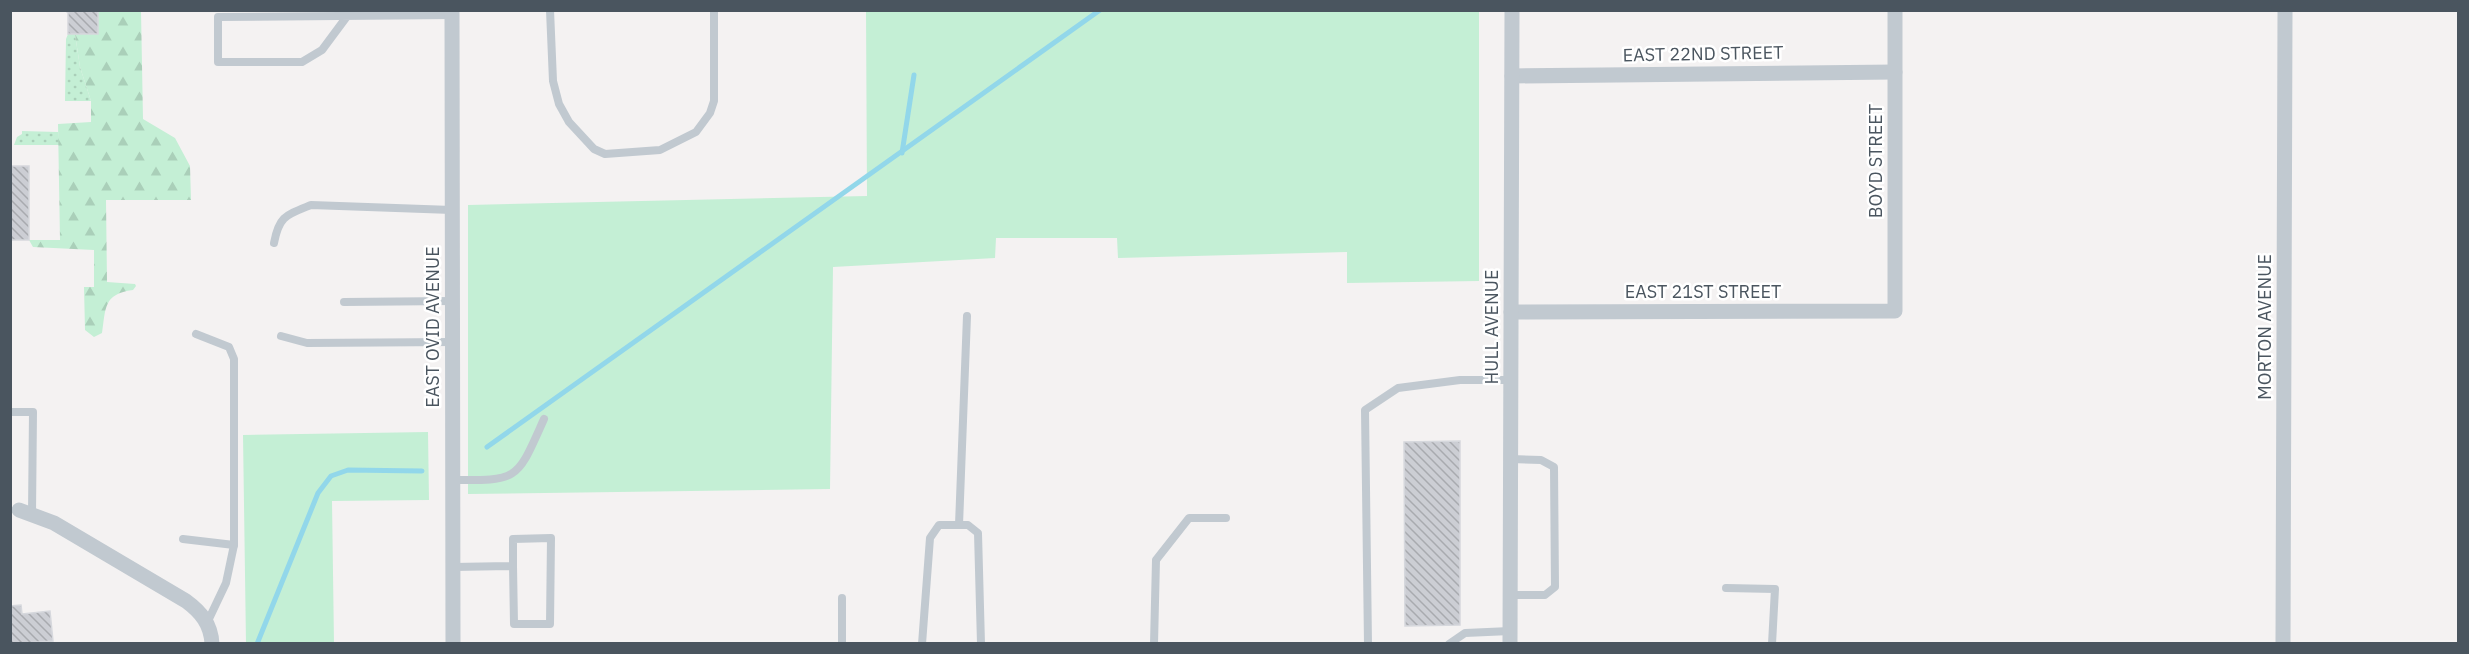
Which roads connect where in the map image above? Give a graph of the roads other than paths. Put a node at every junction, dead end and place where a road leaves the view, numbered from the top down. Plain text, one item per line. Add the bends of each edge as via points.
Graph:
1 (550, 10) edge
2 (714, 10) edge
3 (1512, 10) edge
4 (1895, 10) edge
5 (2285, 10) edge
6 (452, 13) edge
7 (348, 15) junction
8 (1895, 72) junction
9 (1512, 76) junction
10 (452, 210) junction
11 (274, 243) dead end
12 (452, 301) junction
13 (344, 302) dead end
14 (1895, 311) joint
15 (1511, 312) junction
16 (967, 316) dead end
17 (196, 334) dead end
18 (281, 336) dead end
19 (452, 342) junction
20 (1511, 380) junction
21 (10, 412) edge
22 (544, 419) dead end
23 (1511, 459) junction
24 (453, 480) junction
25 (25, 512) joint
26 (1226, 518) dead end
27 (959, 525) junction
28 (183, 539) dead end
29 (234, 545) junction
30 (513, 566) junction
31 (453, 567) junction
32 (1725, 588) dead end
33 (1511, 594) junction
34 (842, 598) dead end
35 (207, 622) junction
36 (1510, 638) edge
37 (212, 644) edge
38 (453, 644) edge
39 (842, 644) edge
40 (922, 644) edge
41 (981, 644) edge
42 (1154, 644) edge
43 (1368, 644) edge
44 (1449, 644) edge
45 (1772, 644) edge
46 (2283, 644) edge

1 - 2 lane via 559,104 583,140 605,154 660,150 696,132 714,101
3 - 9 street, HULL AVENUE
4 - 8 street, BOYD STREET
5 - 46 street, MORTON AVENUE
6 - 7 lane
6 - 10 street, EAST OVID AVENUE
7 - 7 lane via 218,17 218,62 302,62 322,50
8 - 9 street, EAST 22ND STREET
8 - 14 street, BOYD STREET
9 - 15 street, HULL AVENUE
10 - 11 lane via 311,205 290,213 278,225
10 - 12 street, EAST OVID AVENUE
12 - 13 lane
12 - 19 street, EAST OVID AVENUE
14 - 15 street, EAST 21ST STREET
15 - 20 street, HULL AVENUE
16 - 27 lane
17 - 29 lane via 229,347 234,360
18 - 19 lane via 307,343
19 - 24 street, EAST OVID AVENUE
20 - 23 street, HULL AVENUE
20 - 43 lane via 1460,380 1398,388 1365,410
21 - 25 lane via 33,412
22 - 24 lane via 525,461 512,475 495,480
23 - 33 street, HULL AVENUE
23 - 33 lane via 1541,460 1554,467 1555,587 1545,595
24 - 31 street, EAST OVID AVENUE
25 - 35 street via 54,523 186,601
26 - 42 lane via 1190,518 1156,560
27 - 40 lane via 939,525 930,538
27 - 41 lane via 968,525 978,533
28 - 29 lane
29 - 35 lane via 226,584
30 - 30 lane via 513,624 550,624 550,538 513,539
30 - 31 lane
31 - 38 street, EAST OVID AVENUE
32 - 45 lane via 1775,589
33 - 36 street, HULL AVENUE
34 - 39 lane
35 - 37 street
36 - 44 lane via 1465,633

